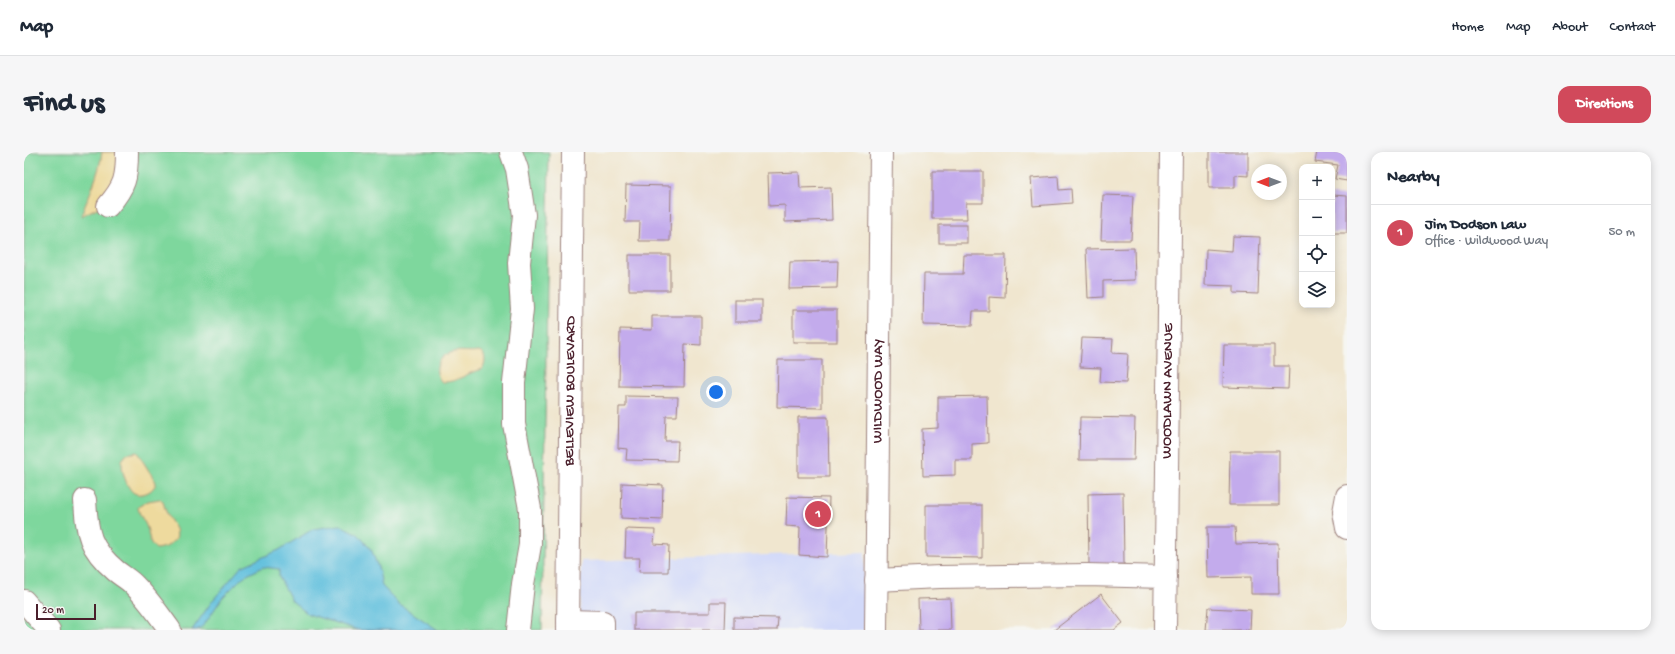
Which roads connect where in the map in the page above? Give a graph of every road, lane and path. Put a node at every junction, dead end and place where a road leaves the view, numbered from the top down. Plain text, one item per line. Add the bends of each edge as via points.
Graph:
1 (127, 152) edge
2 (511, 152) edge
3 (573, 152) edge
4 (881, 152) edge
5 (1171, 152) edge
6 (108, 206) dead end
7 (1347, 496) edge
8 (85, 500) dead end
9 (1347, 528) edge
10 (1166, 577) junction
11 (876, 580) junction
12 (24, 601) edge
13 (568, 625) edge
14 (167, 629) edge
15 (49, 630) edge
16 (518, 630) edge
17 (603, 630) edge
18 (876, 630) edge
19 (1165, 630) edge

1 - 6 street via 121,191
2 - 16 street via 517,169 524,215 519,264 522,309 514,383 514,424 530,509 530,545
3 - 13 street, BELLEVIEW BOULEVARD
4 - 11 street, WILDWOOD WAY
5 - 10 street, WOODLAWN AVENUE
7 - 9 street via 1344,512
8 - 14 street via 88,532 93,546 106,563 134,585 158,611
10 - 11 street via 1087,575
10 - 19 street, WOODLAWN AVENUE
11 - 18 street, WILDWOOD WAY
12 - 15 street
13 - 17 street via 603,622

